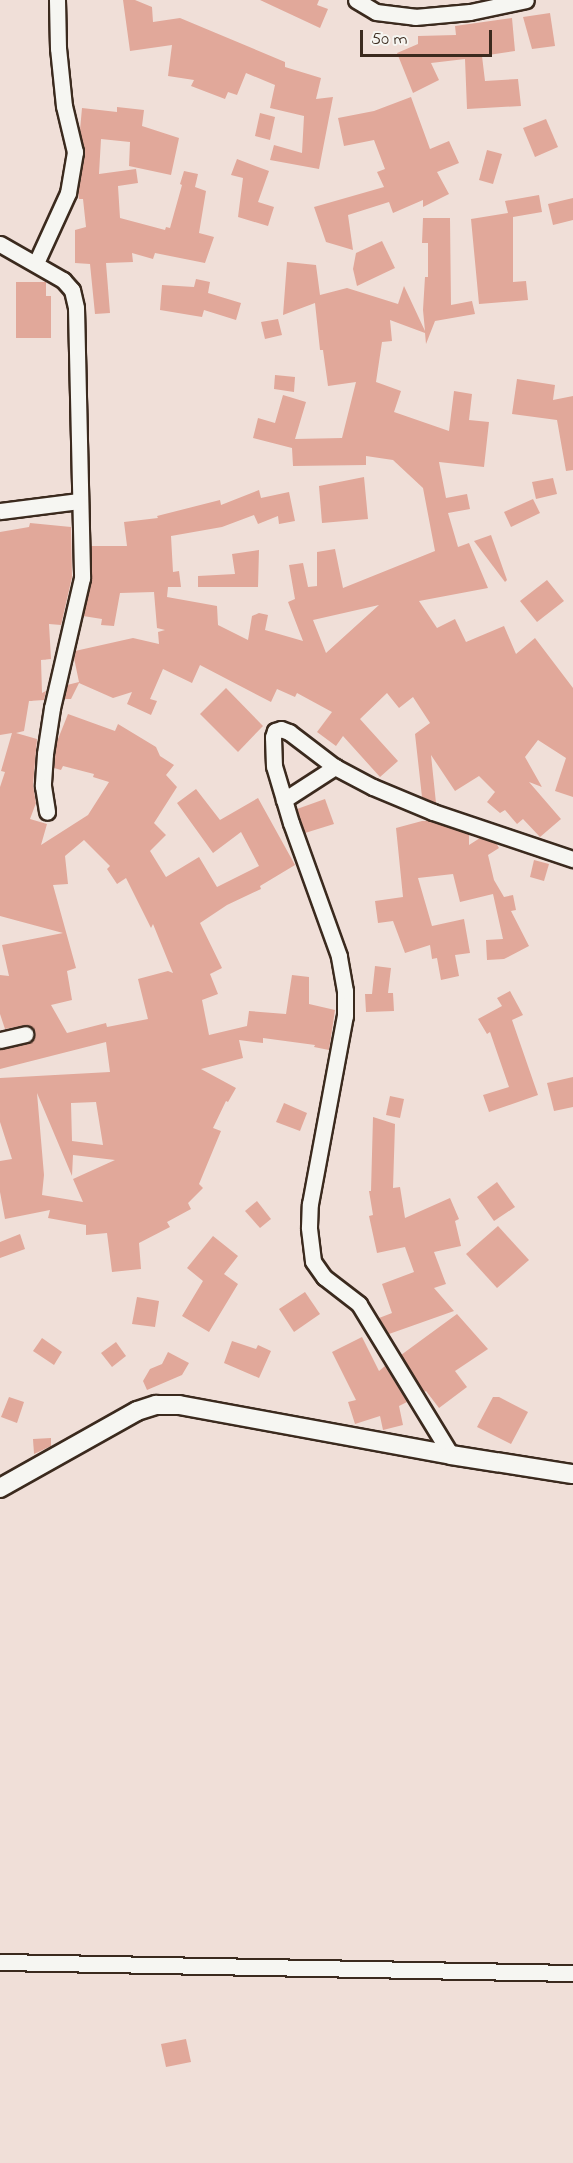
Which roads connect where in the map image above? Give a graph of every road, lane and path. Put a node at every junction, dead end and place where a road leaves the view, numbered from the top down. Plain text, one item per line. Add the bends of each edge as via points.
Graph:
1 (57, 0) edge
2 (356, 0) edge
3 (526, 0) edge
4 (0, 244) edge
5 (36, 264) junction
6 (79, 501) junction
7 (0, 511) edge
8 (335, 767) junction
9 (284, 800) junction
10 (47, 812) dead end
11 (573, 860) edge
12 (25, 1034) dead end
13 (0, 1040) edge
14 (451, 1455) junction
15 (573, 1474) edge
16 (0, 1488) edge
17 (0, 1962) edge
18 (573, 1973) edge

1 - 5 street via 64,106 75,152 68,193
2 - 3 street via 376,12 415,17 470,12
4 - 5 street
5 - 6 street via 63,280 72,290 76,308
6 - 7 street
6 - 10 street via 82,578 45,754 43,786
8 - 9 street
8 - 9 street via 289,732 275,730 274,766
8 - 11 street via 433,812
9 - 14 street via 339,956 345,991 345,1016 310,1203 313,1261 324,1277 359,1304
12 - 13 street
14 - 15 street
14 - 16 street via 206,1409 156,1405 137,1411
17 - 18 street

